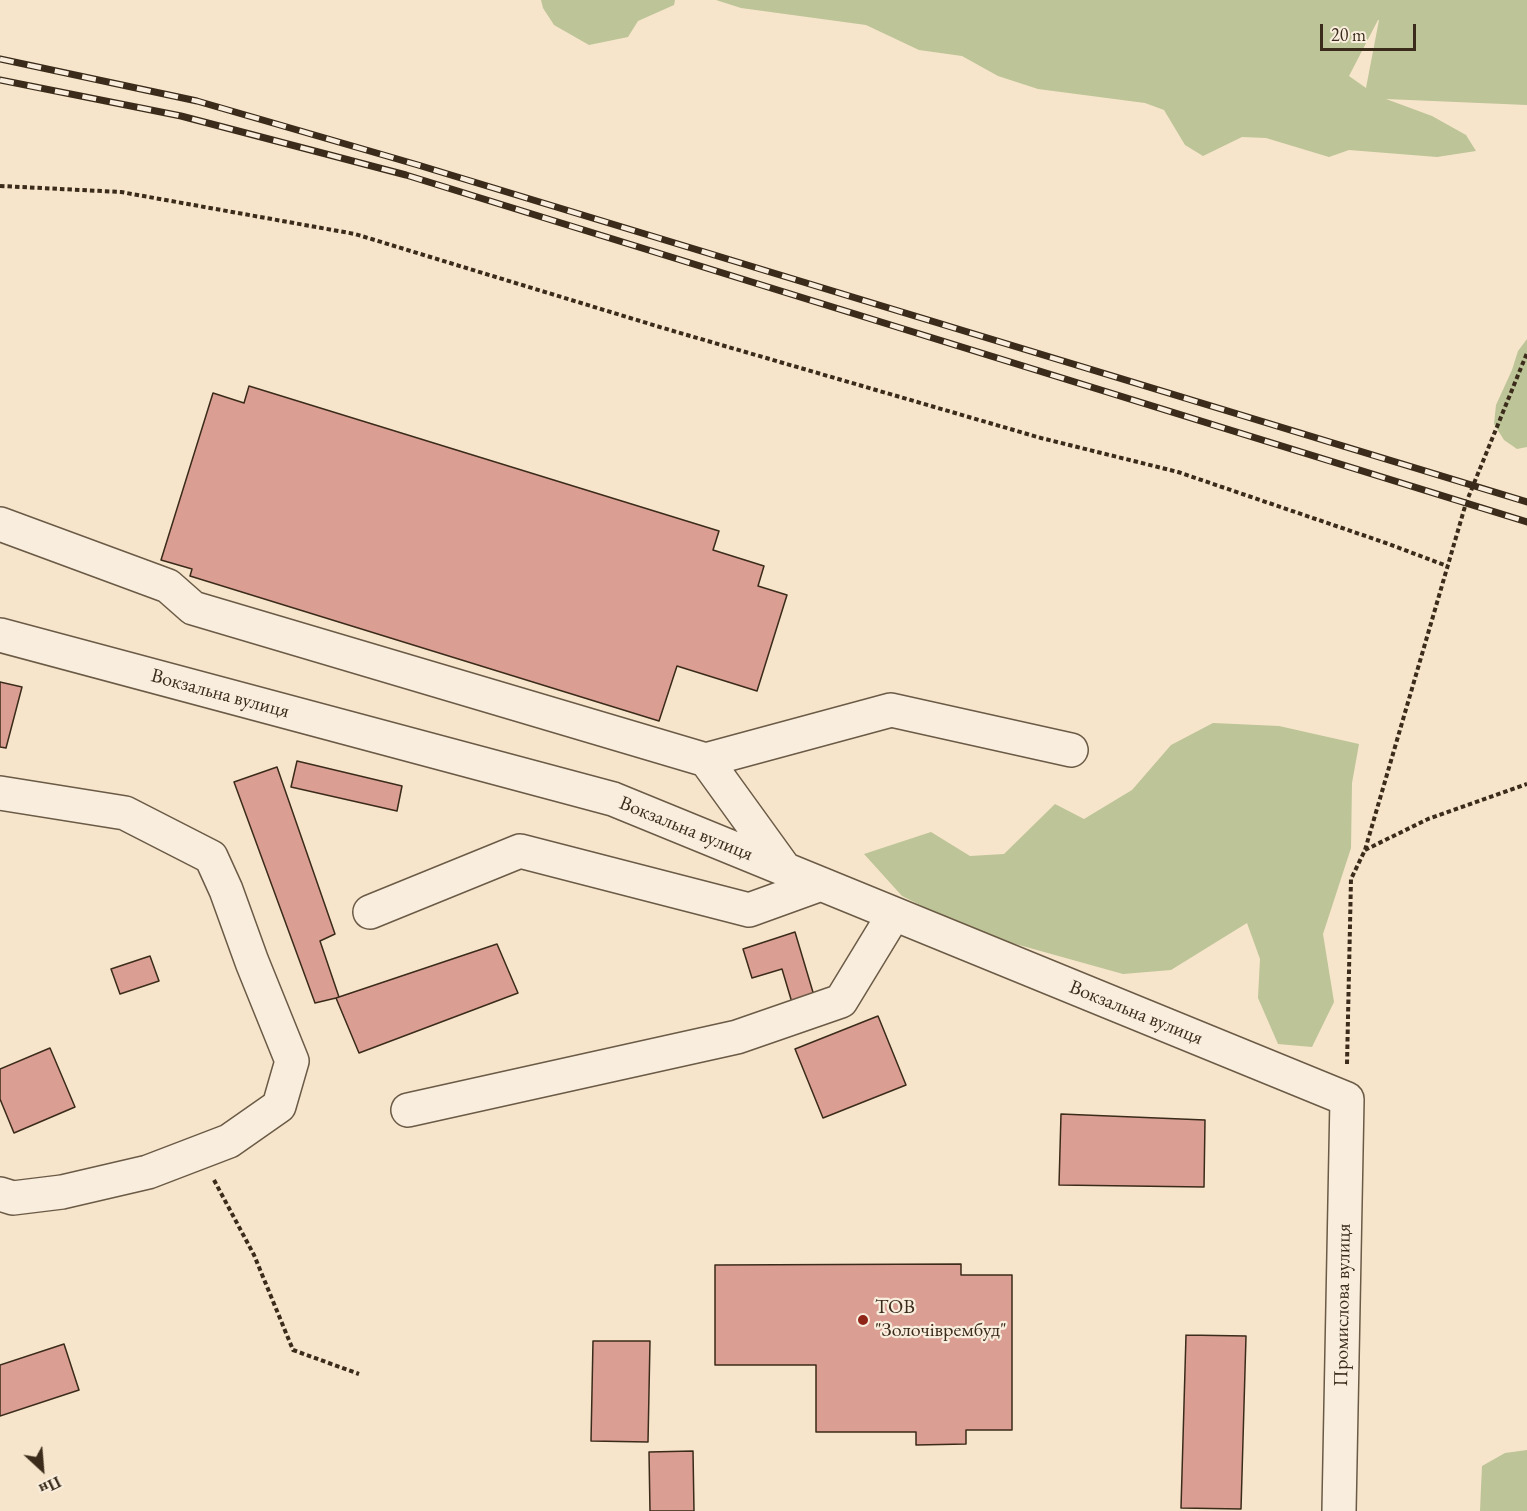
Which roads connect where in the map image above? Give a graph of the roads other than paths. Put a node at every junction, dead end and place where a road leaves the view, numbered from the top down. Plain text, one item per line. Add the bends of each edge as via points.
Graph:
1 (0, 524) edge
2 (0, 635) edge
3 (1071, 750) dead end
4 (706, 760) junction
5 (0, 793) edge
6 (784, 868) junction
7 (821, 884) junction
8 (370, 912) dead end
9 (894, 914) junction
10 (1347, 1099) joint
11 (408, 1110) dead end
12 (0, 1194) edge
13 (1340, 1511) edge

1 - 4 street via 168,586 194,608
2 - 6 street, Вокзальна вулиця via 613,799
3 - 4 street via 891,710
4 - 6 street
5 - 12 street via 125,813 211,857 292,1061 279,1106 229,1141 148,1172 62,1192 13,1198
6 - 7 street, Вокзальна вулиця
7 - 8 street via 749,910 520,851
7 - 9 street, Вокзальна вулиця
9 - 10 street, Вокзальна вулиця
9 - 11 street via 841,1001 737,1036
10 - 13 street, Промислова вулиця

